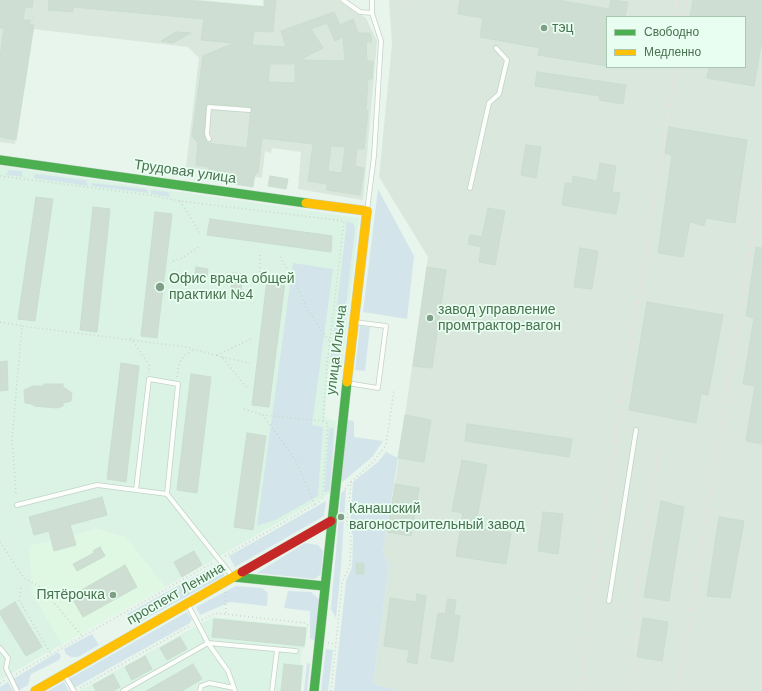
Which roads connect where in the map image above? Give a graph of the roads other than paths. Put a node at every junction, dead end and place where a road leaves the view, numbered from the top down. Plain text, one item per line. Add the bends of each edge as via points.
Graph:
1 (343, 0) edge
2 (372, 0) edge
3 (372, 13) junction
4 (496, 48) dead end
5 (249, 110) dead end
6 (209, 139) dead end
7 (0, 160) edge
8 (470, 188) dead end
9 (367, 211) junction
10 (354, 321) junction
11 (347, 383) junction
12 (636, 430) dead end
13 (136, 490) junction
14 (167, 494) junction
15 (17, 505) dead end
16 (331, 521) junction
17 (234, 577) junction
18 (324, 586) junction
19 (609, 601) dead end
20 (188, 604) junction
21 (208, 643) junction
22 (0, 648) edge
23 (277, 650) junction
24 (296, 651) dead end
25 (64, 674) junction
26 (235, 689) edge
27 (17, 691) edge
28 (35, 691) edge
29 (74, 691) edge
30 (122, 691) edge
31 (200, 691) edge
32 (272, 691) edge
33 (314, 691) edge

1 - 3 lane via 360,12
2 - 3 lane, улица Ильича
3 - 9 lane, улица Ильича via 381,41 374,156
4 - 8 lane via 507,60 499,94 489,103
5 - 6 lane via 209,108 206,134
7 - 9 street, Трудовая улица
9 - 10 street, улица Ильича
10 - 11 street, улица Ильича
10 - 11 lane via 386,326 378,388
11 - 16 street, улица Ильича
12 - 19 lane
13 - 14 lane
13 - 14 lane via 149,379 178,384
13 - 15 lane via 97,485
14 - 17 lane
16 - 17 street, проспект Ленина
16 - 18 street, улица Ильича
17 - 18 street
17 - 20 street, проспект Ленина
18 - 33 street, улица Ильича
20 - 21 lane
20 - 25 street, проспект Ленина
21 - 23 lane
21 - 26 lane via 228,672
21 - 30 lane
22 - 27 lane via 8,658 6,668
23 - 24 lane
23 - 32 lane
25 - 28 street, проспект Ленина
25 - 29 lane
26 - 31 lane via 209,684 201,686

